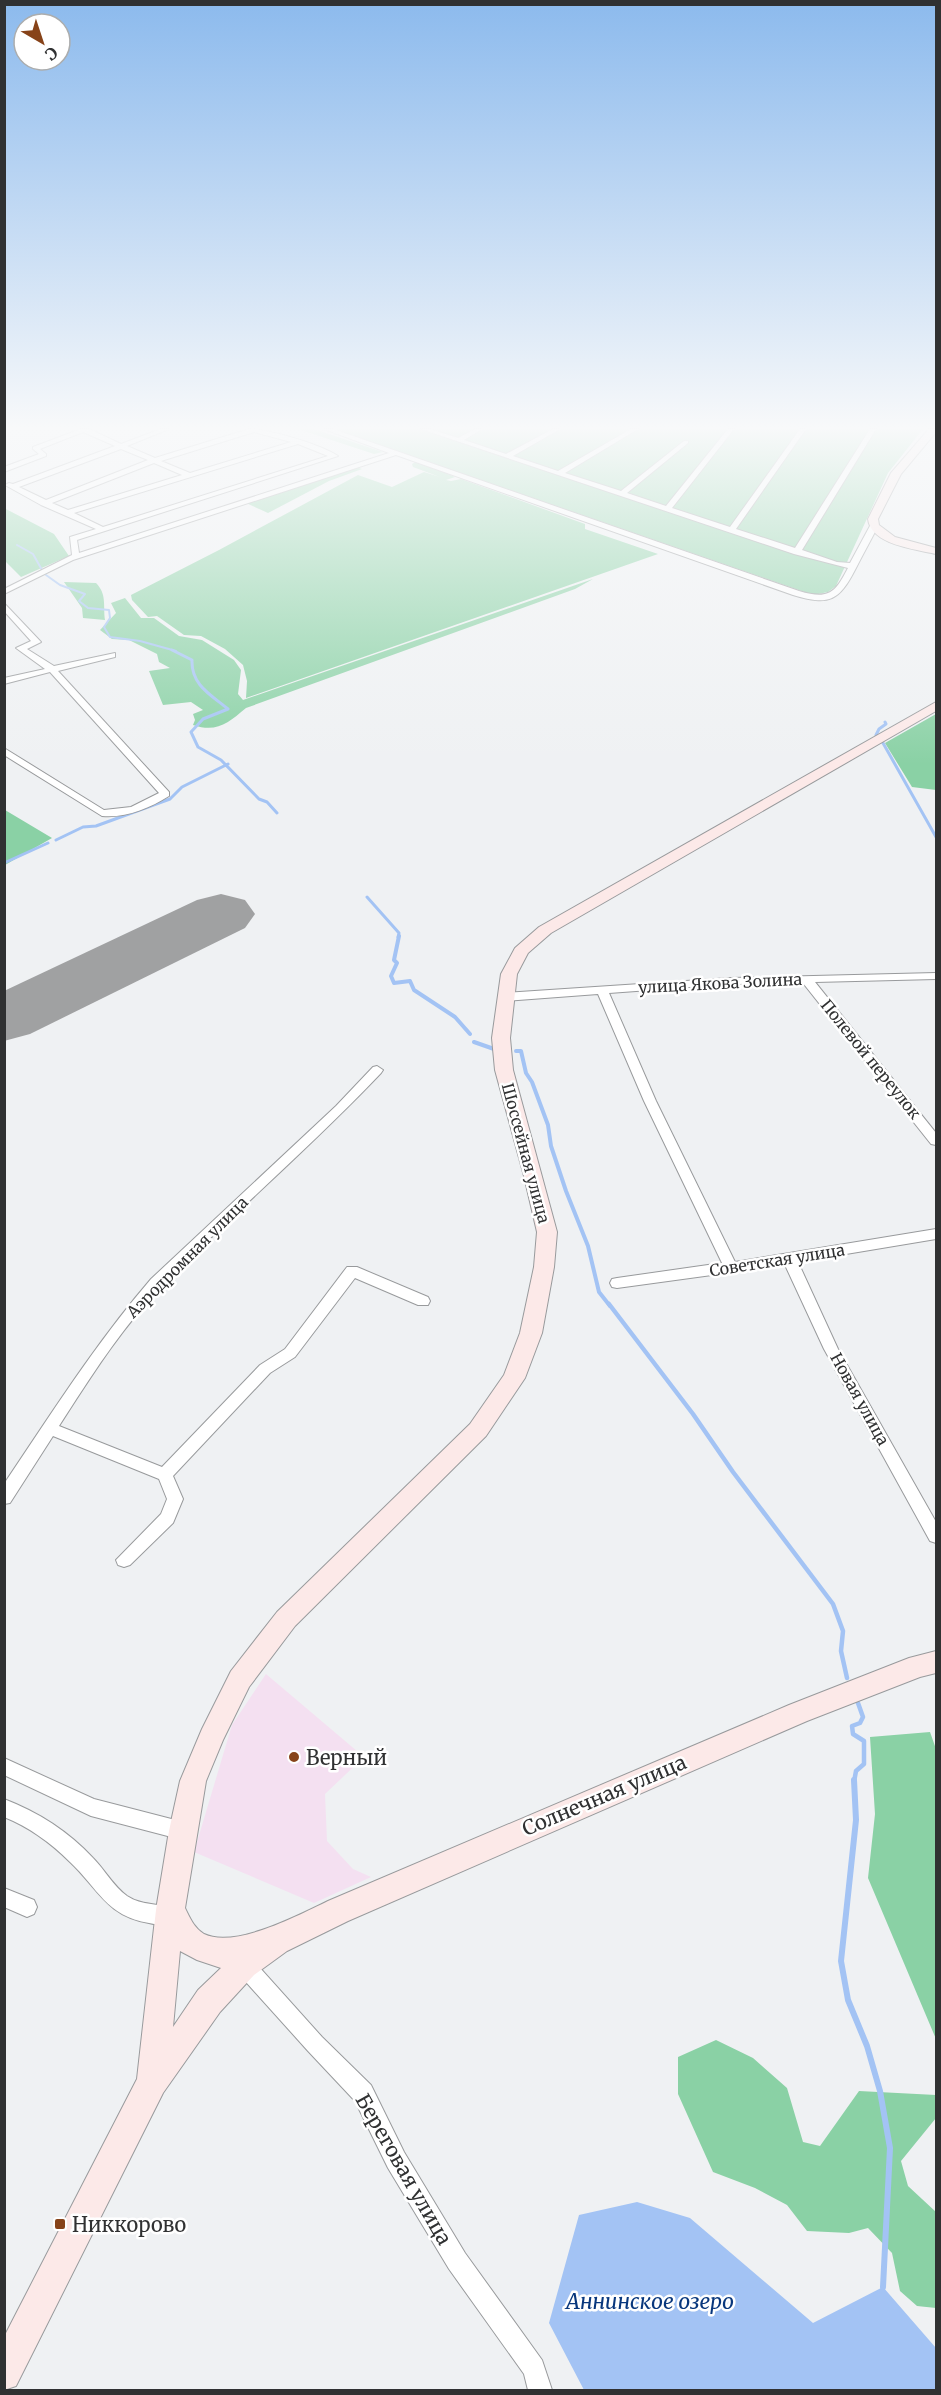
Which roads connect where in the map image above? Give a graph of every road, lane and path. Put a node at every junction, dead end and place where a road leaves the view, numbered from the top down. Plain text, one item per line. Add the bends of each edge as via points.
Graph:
1 (73, 541) edge
2 (124, 541) edge
3 (648, 541) edge
4 (765, 541) edge
5 (804, 541) edge
6 (866, 541) edge
7 (898, 541) edge
8 (936, 551) edge
9 (797, 552) junction
10 (77, 556) junction
11 (852, 566) junction
12 (4, 592) edge
13 (4, 606) edge
14 (112, 655) dead end
15 (53, 670) junction
16 (7, 679) edge
17 (936, 706) edge
18 (4, 751) edge
19 (936, 976) edge
20 (805, 978) junction
21 (602, 990) junction
22 (504, 997) junction
23 (377, 1070) dead end
24 (936, 1141) edge
25 (936, 1234) edge
26 (789, 1259) junction
27 (731, 1268) junction
28 (617, 1283) dead end
29 (423, 1301) dead end
30 (51, 1429) junction
31 (165, 1475) junction
32 (4, 1498) edge
33 (936, 1536) edge
34 (124, 1560) dead end
35 (936, 1662) edge
36 (4, 1766) edge
37 (4, 1808) edge
38 (183, 1831) junction
39 (4, 1897) edge
40 (27, 1907) dead end
41 (170, 1912) junction
42 (277, 1941) junction
43 (244, 1965) junction
44 (152, 2082) junction
45 (4, 2374) edge
46 (540, 2391) edge

1 - 10 street
2 - 10 street
3 - 11 street via 820,599 834,596 841,589
4 - 9 street
5 - 9 street
6 - 11 street
7 - 8 main road
9 - 11 street
10 - 12 street
13 - 15 street via 37,642 20,648
14 - 15 street
15 - 16 street
15 - 18 street via 165,794 132,810 114,815 102,813
17 - 22 main road, Шоссейная улица via 545,930 522,951 509,974
19 - 20 street, улица Якова Золина
20 - 21 street, улица Якова Золина
20 - 24 street, Полевой переулок
21 - 22 street, улица Якова Золина
21 - 27 street via 650,1101
22 - 38 main road, Шоссейная улица via 504,1070 547,1232 531,1334 514,1378 478,1430 286,1619 240,1679 193,1782
23 - 30 street, Аэродромная улица via 156,1283 111,1336
25 - 26 street, Советская улица
26 - 27 street, Советская улица
26 - 33 street, Новая улица via 831,1349
27 - 28 street, Советская улица
29 - 31 street via 351,1271 290,1353 265,1369
30 - 31 street
30 - 32 street, Аэродромная улица
31 - 34 street via 175,1499 167,1518
35 - 42 main road, Солнечная улица via 798,1713 679,1763
36 - 38 street via 91,1807
37 - 41 street via 35,1822 85,1862 123,1906 141,1913
38 - 41 main road, Шоссейная улица
39 - 40 street
41 - 42 main road via 184,1936 196,1946 221,1953
41 - 44 main road, Шоссейная улица
42 - 43 main road
43 - 44 main road via 209,2001
43 - 46 street, Береговая улица via 363,2093 396,2160 457,2261 534,2368
44 - 45 main road

